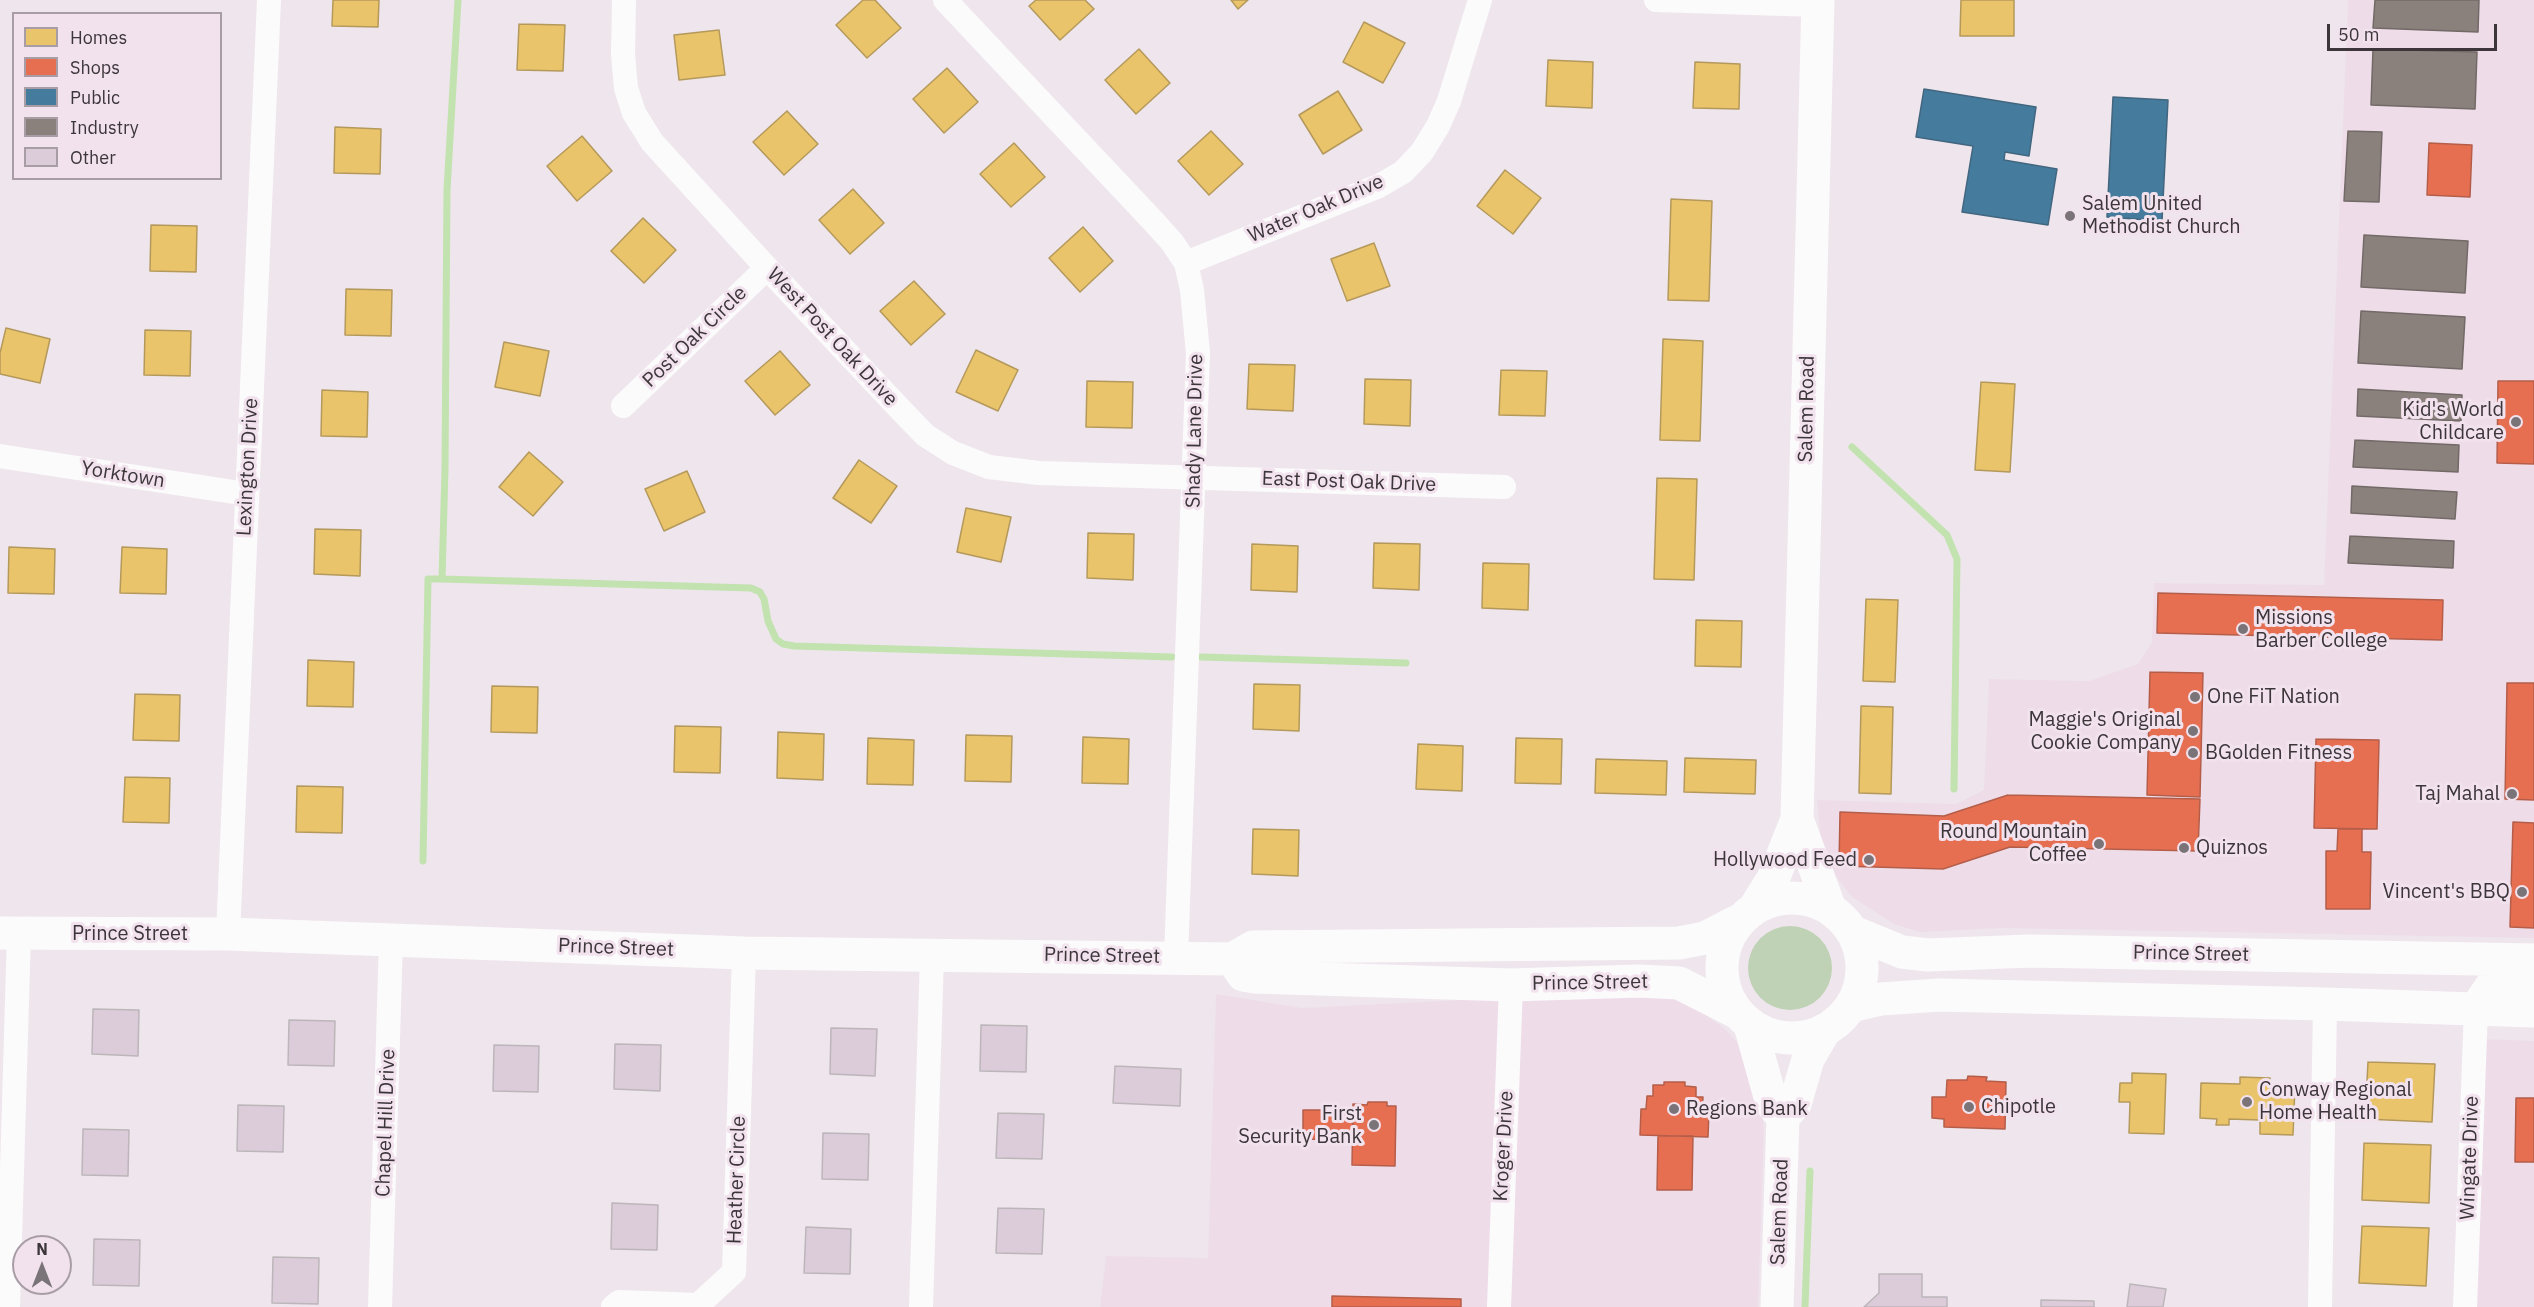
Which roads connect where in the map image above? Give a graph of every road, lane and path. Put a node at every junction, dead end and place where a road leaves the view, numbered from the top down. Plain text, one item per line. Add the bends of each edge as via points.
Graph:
1 (269, 0) edge
2 (624, 0) edge
3 (945, 0) edge
4 (1480, 0) edge
5 (1656, 0) edge
6 (1817, 2) edge
7 (1186, 263) junction
8 (766, 268) junction
9 (623, 406) dead end
10 (0, 456) edge
11 (1194, 478) junction
12 (1504, 487) dead end
13 (247, 494) junction
14 (1797, 819) junction
15 (1830, 909) junction
16 (1745, 916) junction
17 (1852, 932) junction
18 (9, 933) edge
19 (228, 934) junction
20 (391, 939) junction
21 (744, 953) junction
22 (2212, 954) junction
23 (932, 956) junction
24 (1176, 957) junction
25 (2534, 960) edge
26 (1243, 968) junction
27 (2534, 981) edge
28 (1511, 985) junction
29 (2062, 998) junction
30 (2325, 1004) junction
31 (1851, 1006) junction
32 (2529, 1006) edge
33 (2475, 1009) junction
34 (1744, 1019) junction
35 (1825, 1030) junction
36 (1783, 1118) junction
37 (8, 1307) edge
38 (380, 1307) edge
39 (614, 1307) edge
40 (921, 1307) edge
41 (1499, 1307) edge
42 (1777, 1307) edge
43 (2320, 1307) edge
44 (2465, 1307) edge

1 - 13 street, Lexington Drive
2 - 8 street, West Post Oak Drive via 626,88 634,112 652,142
3 - 7 street, Shady Lane Drive via 1160,229
4 - 7 street, Water Oak Drive via 1438,126 1422,152 1403,172 1379,186
5 - 6 street
6 - 14 main road, Salem Road
7 - 11 street, Shady Lane Drive via 1198,353
8 - 9 street, Post Oak Circle
8 - 11 street, West Post Oak Drive via 925,435 953,453 989,467 1039,473
10 - 13 street, Yorktown
11 - 12 street, East Post Oak Drive
11 - 24 street, Shady Lane Drive
13 - 19 street, Lexington Drive
14 - 15 main road, Salem Road
14 - 16 main road, Salem Road via 1774,877
15 - 16 main road via 1792,898 1767,902
15 - 17 main road
16 - 26 main road, Prince Street via 1704,938 1679,943 1395,946 1371,958 1280,958
16 - 34 main road via 1729,935 1722,963 1725,990
17 - 22 main road, Prince Street via 1902,952 1928,956 2030,951
17 - 31 main road via 1860,950 1862,969
18 - 19 main road, Prince Street
18 - 37 street
19 - 20 main road, Prince Street
20 - 21 main road, Prince Street
20 - 38 street, Chapel Hill Drive
21 - 23 main road, Prince Street
21 - 39 street, Heather Circle via 734,1272 698,1305 619,1302
22 - 25 main road, Prince Street
22 - 29 main road via 2193,973 2170,982 2084,982
23 - 24 main road, Prince Street
23 - 40 street
24 - 26 main road, Prince Street
26 - 28 main road, Prince Street
27 - 33 main road via 2502,981 2492,985
28 - 34 main road, Prince Street via 1679,983
28 - 41 street, Kroger Drive
29 - 30 main road
29 - 31 main road via 1914,995
30 - 33 main road
30 - 43 street
31 - 35 main road
32 - 33 main road
33 - 44 street, Wingate Drive
34 - 35 main road via 1762,1032 1787,1038
34 - 36 main road via 1772,1104
35 - 36 main road, Salem Road via 1808,1059 1795,1104
36 - 42 main road, Salem Road

